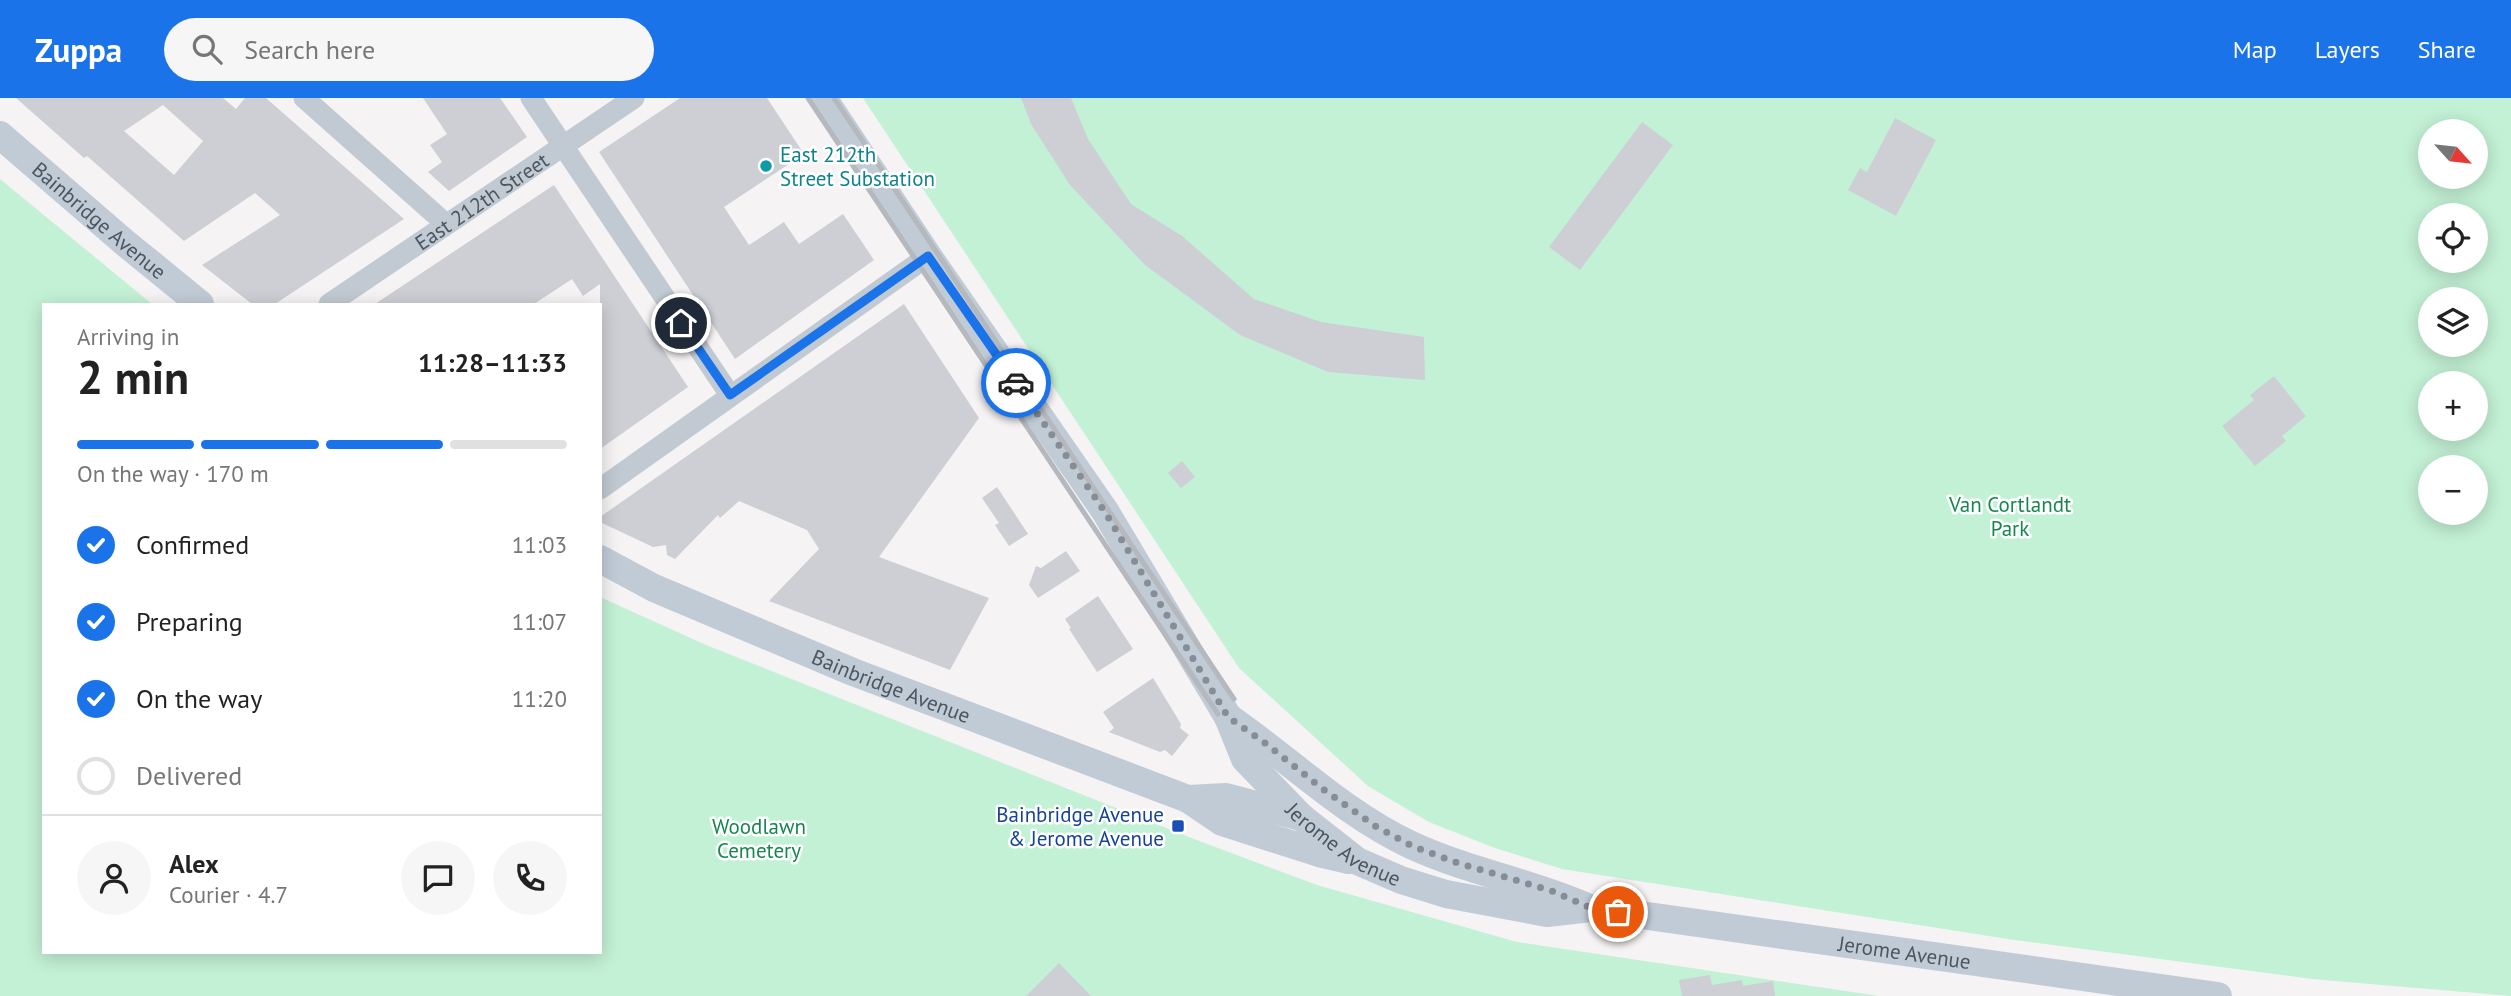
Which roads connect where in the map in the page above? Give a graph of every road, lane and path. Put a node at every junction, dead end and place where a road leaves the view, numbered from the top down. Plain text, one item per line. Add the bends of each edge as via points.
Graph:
1 (304, 98) edge
2 (531, 98) edge
3 (634, 98) edge
4 (823, 98) edge
5 (0, 135) edge
6 (562, 146) junction
7 (446, 224) junction
8 (928, 256) junction
9 (199, 303) edge
10 (330, 303) edge
11 (730, 395) junction
12 (602, 488) edge
13 (602, 560) edge
14 (1228, 717) junction
15 (1323, 789) junction
16 (1188, 799) junction
17 (1301, 817) junction
18 (1357, 861) junction
19 (1591, 908) junction
20 (2218, 996) edge

1 - 7 street
2 - 6 street
3 - 6 street, East 212th Street
4 - 8 main road, Jerome Avenue
5 - 9 main road, Bainbridge Avenue
6 - 7 street, East 212th Street
6 - 11 street
7 - 10 street, East 212th Street
8 - 11 street
8 - 14 main road, Jerome Avenue via 1105,512
11 - 12 street
13 - 16 main road, Bainbridge Avenue via 853,672
14 - 15 main road, Jerome Avenue
14 - 17 main road, Jerome Avenue via 1245,759
15 - 17 main road
15 - 19 main road, Jerome Avenue via 1412,846
16 - 17 main road, Bainbridge Avenue via 1226,797
16 - 18 main road, Bainbridge Avenue via 1222,822
17 - 18 main road, Jerome Avenue
18 - 19 main road, Jerome Avenue via 1446,894 1547,913
19 - 20 main road, Jerome Avenue

